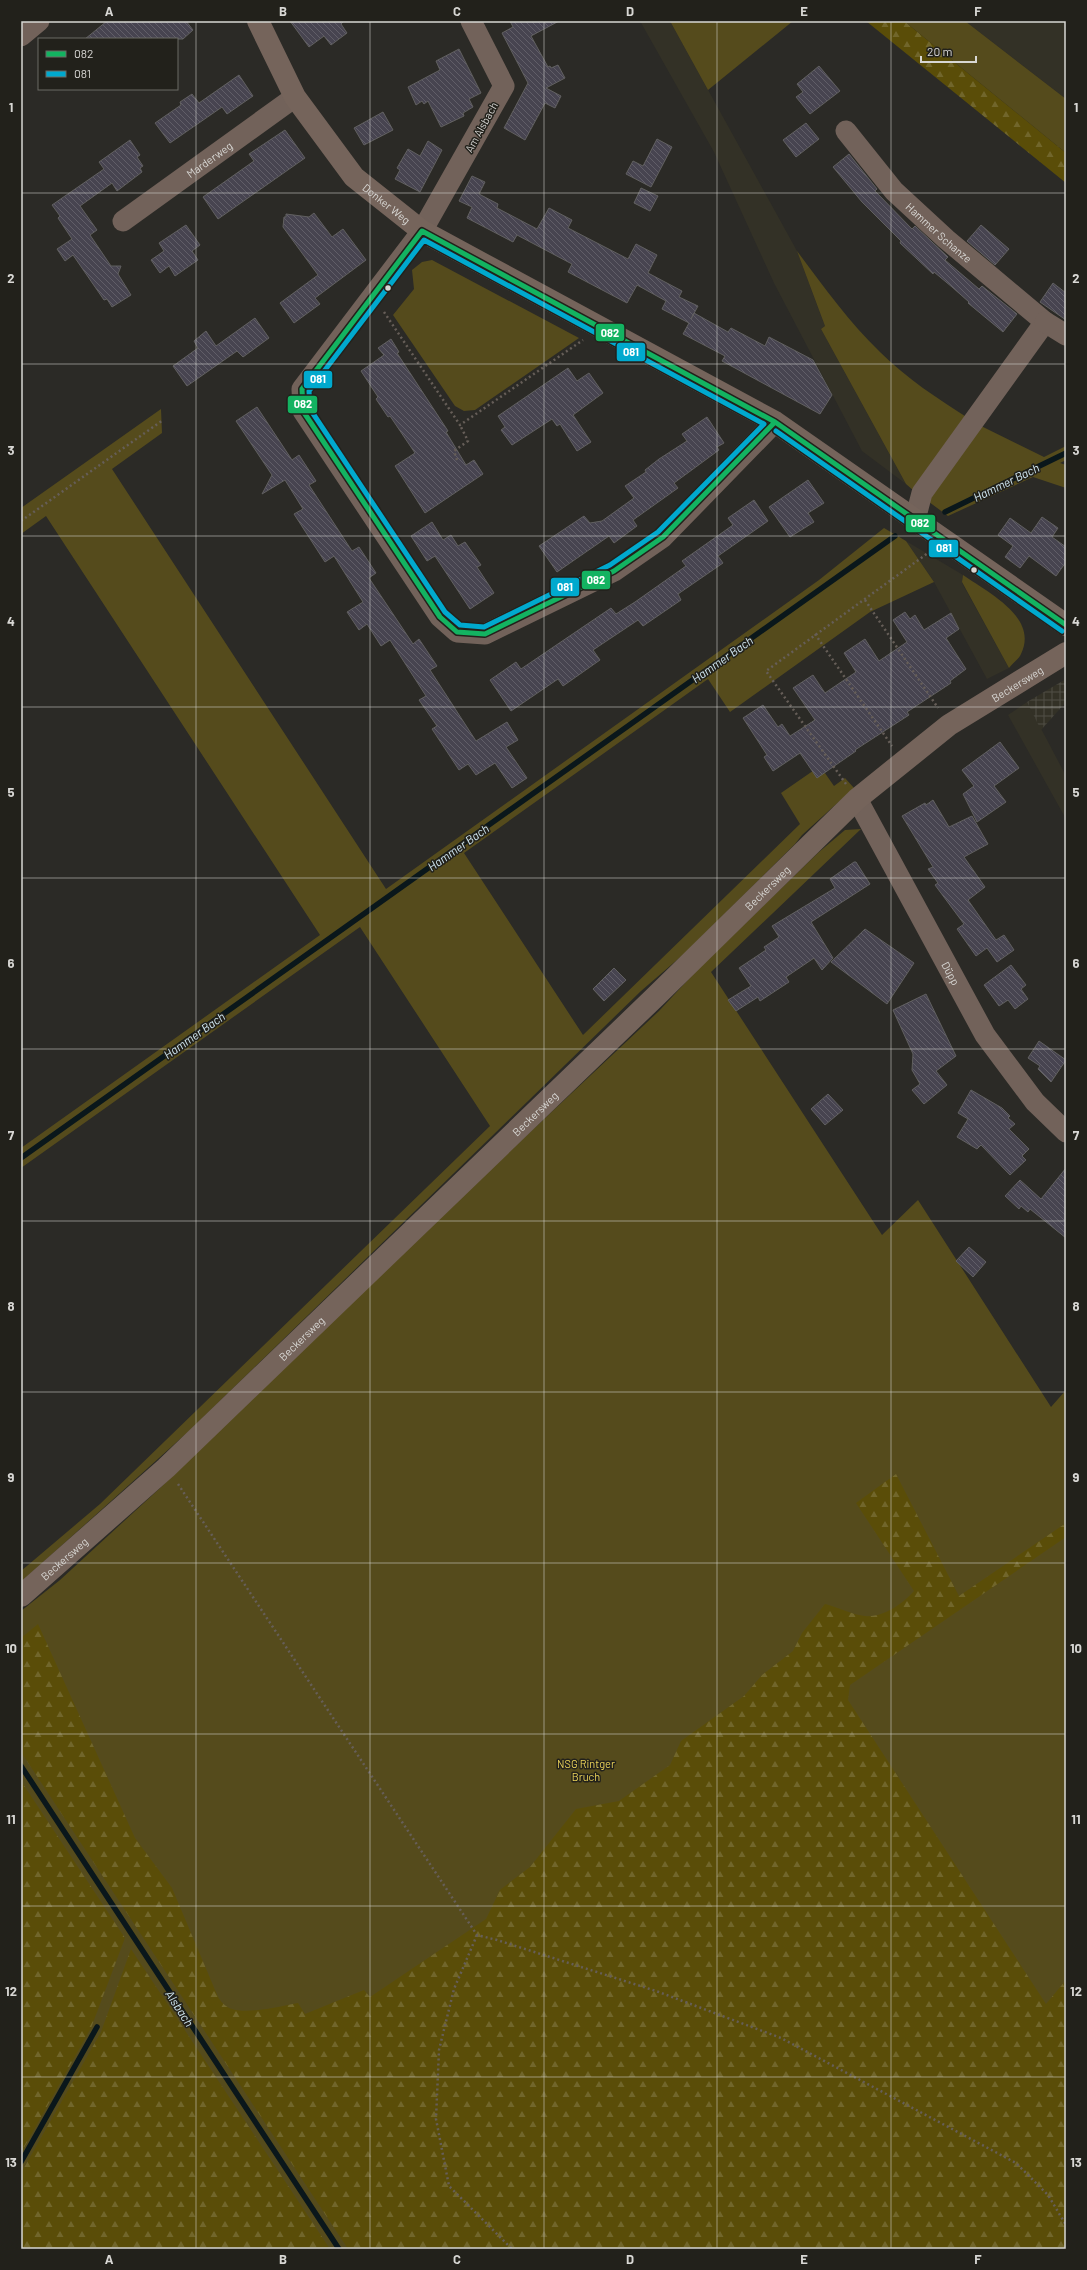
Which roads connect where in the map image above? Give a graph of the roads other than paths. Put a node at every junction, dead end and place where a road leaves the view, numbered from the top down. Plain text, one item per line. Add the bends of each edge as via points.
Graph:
1 (39, 21) edge
2 (258, 21) edge
3 (470, 21) edge
4 (21, 36) edge
5 (295, 97) junction
6 (846, 131) dead end
7 (123, 221) dead end
8 (422, 231) junction
9 (1045, 322) junction
10 (1066, 335) edge
11 (775, 422) junction
12 (915, 520) junction
13 (1066, 625) edge
14 (1066, 653) edge
15 (857, 799) junction
16 (1066, 1132) edge
17 (21, 1596) edge

1 - 4 street
2 - 5 street, Donker Weg
3 - 8 street, Am Alsbach via 504,86
5 - 7 street, Marderweg
5 - 8 street, Donker Weg via 354,177
6 - 9 street, Hammer Schanze via 894,191 946,239
8 - 11 street, Donker Weg
8 - 11 street via 302,389 303,411 440,617 457,632 485,634 614,571 663,537
9 - 10 street, Hammer Schanze
9 - 12 street via 922,493
11 - 12 street, Donker Weg
12 - 13 street, Donker Weg
14 - 15 street, Beckersweg via 949,725
15 - 16 street, Düpp via 985,1035 1034,1102
15 - 17 street, Beckersweg via 166,1468

